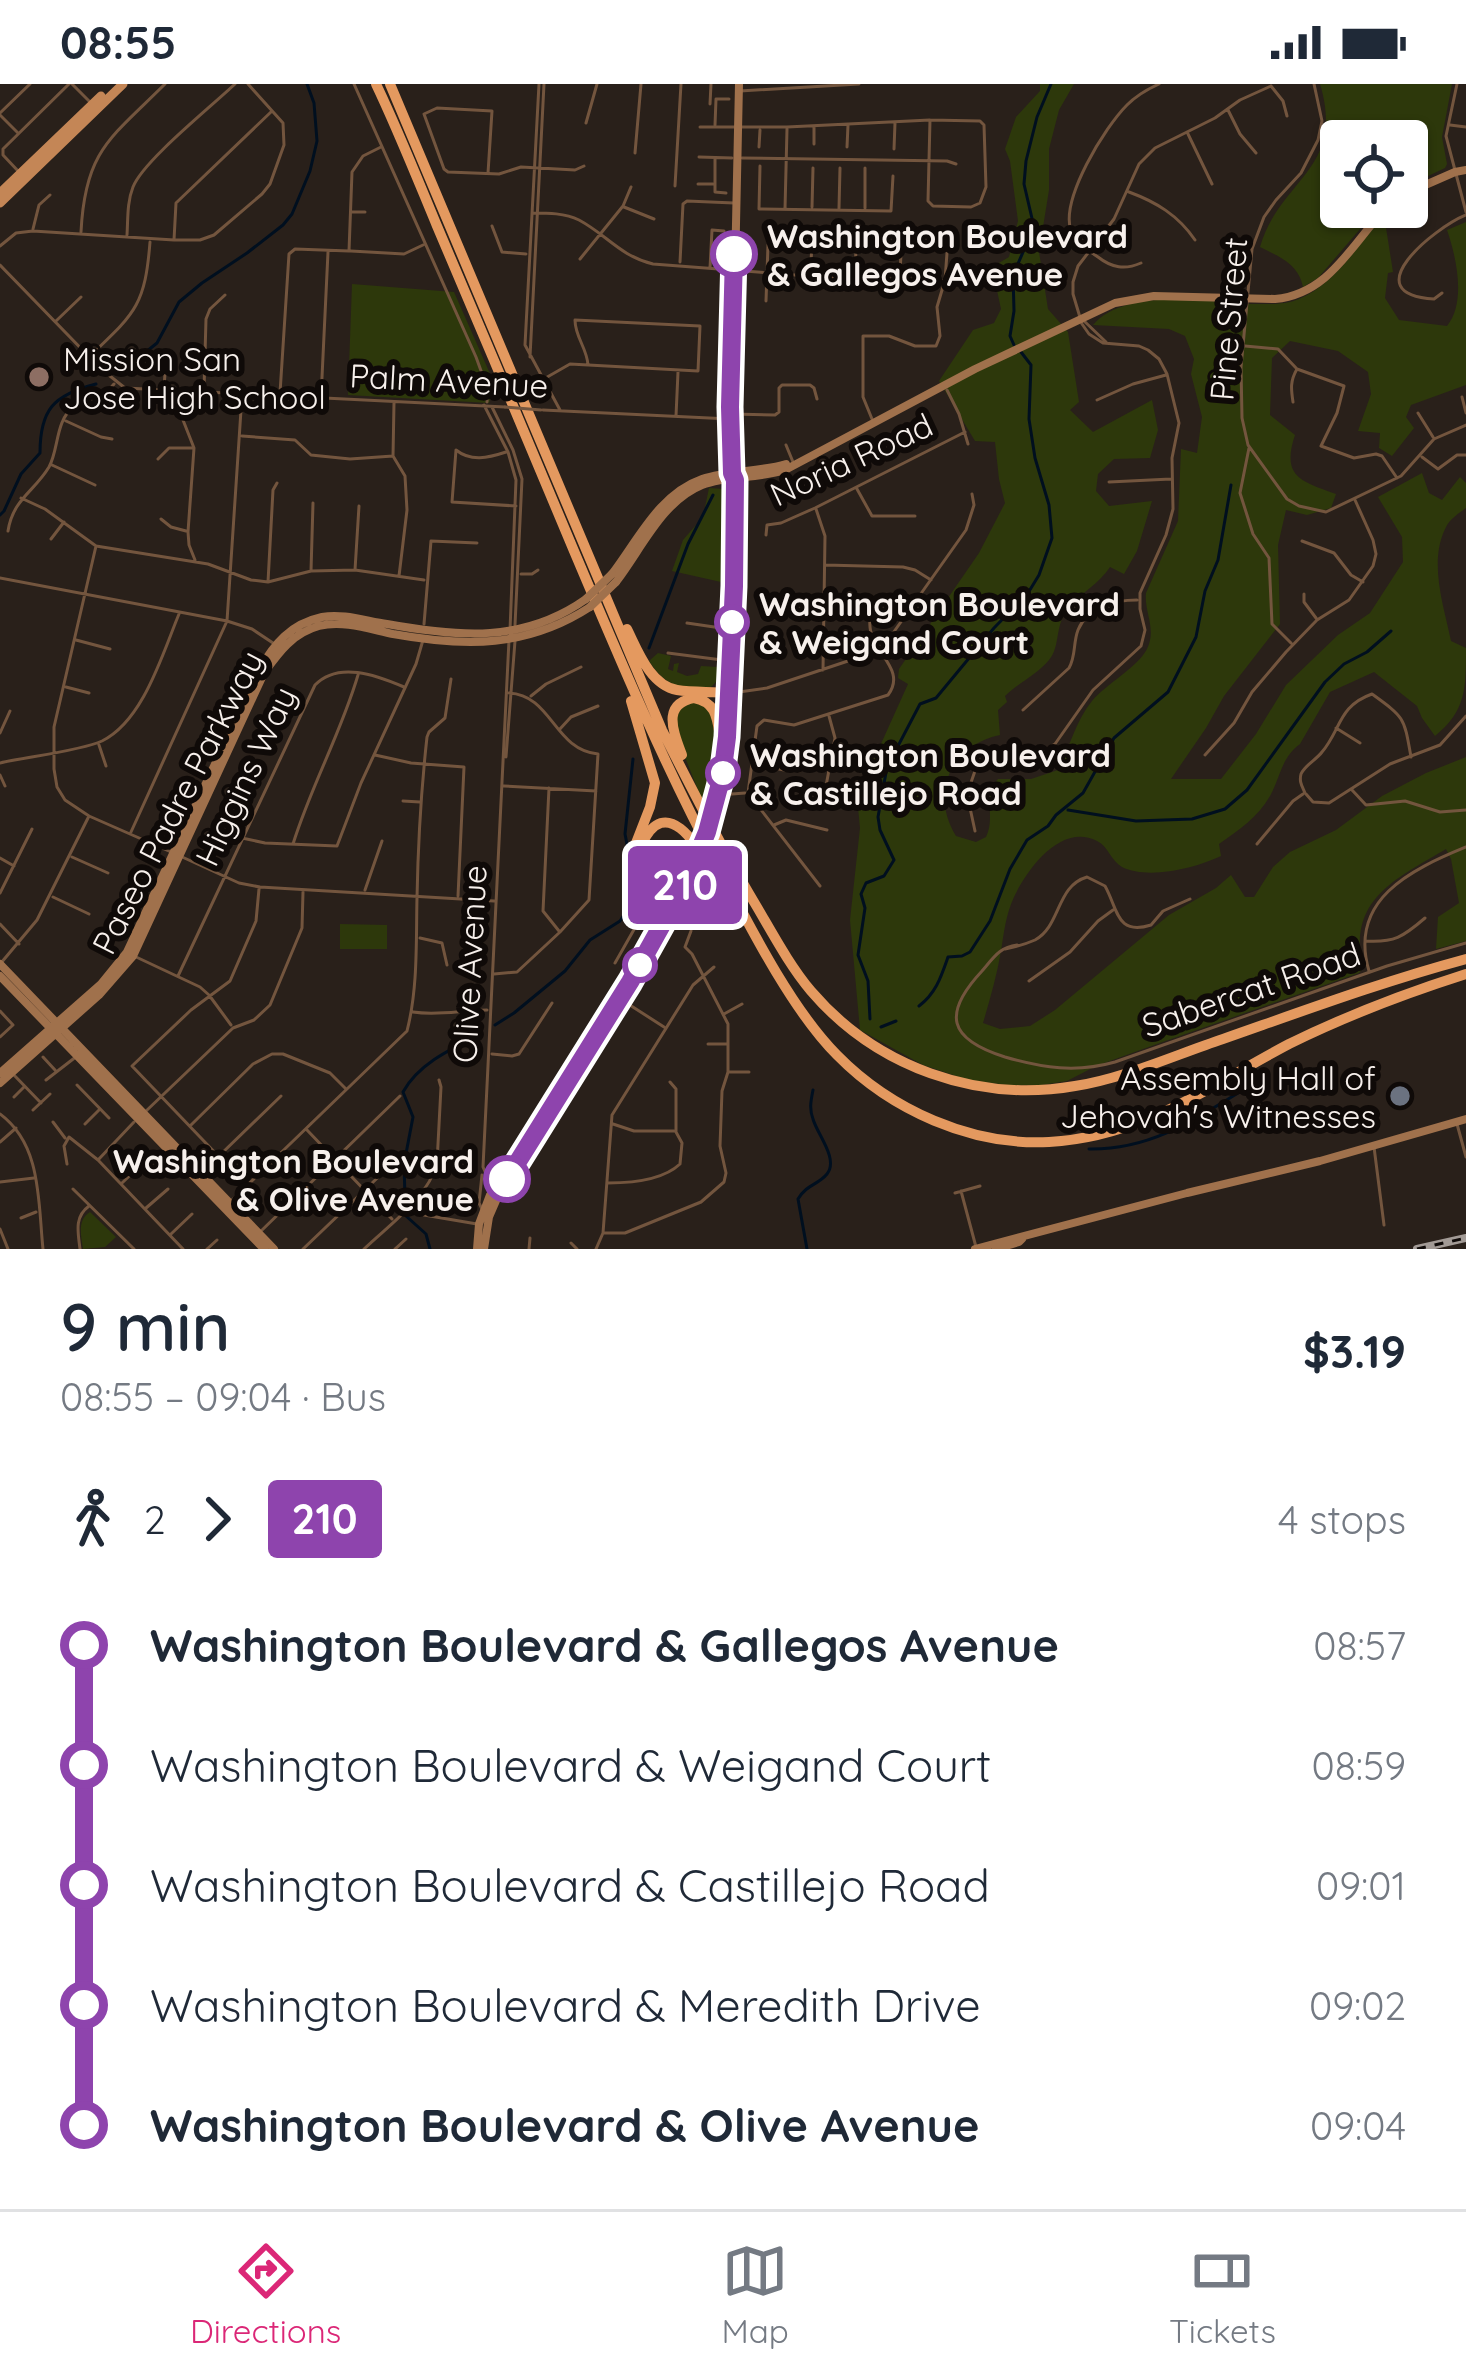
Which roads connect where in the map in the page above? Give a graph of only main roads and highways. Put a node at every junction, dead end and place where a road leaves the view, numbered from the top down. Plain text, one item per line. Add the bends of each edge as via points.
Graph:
1 (118, 84) edge
2 (373, 84) edge
3 (392, 84) edge
4 (739, 87) edge
5 (1461, 171) edge
6 (1428, 184) edge
7 (0, 193) edge
8 (0, 202) edge
9 (1369, 228) edge
10 (732, 478) junction
11 (596, 574) junction
12 (623, 669) junction
13 (724, 694) junction
14 (691, 697) junction
15 (720, 736) junction
16 (692, 793) junction
17 (713, 799) junction
18 (677, 889) junction
19 (1466, 959) edge
20 (0, 963) edge
21 (773, 964) junction
22 (1466, 974) edge
23 (0, 976) edge
24 (618, 998) junction
25 (70, 1015) junction
26 (45, 1017) junction
27 (56, 1028) junction
28 (67, 1040) junction
29 (41, 1041) junction
30 (5, 1072) edge
31 (0, 1083) edge
32 (140, 1116) junction
33 (1461, 1120) edge
34 (500, 1185) junction
35 (227, 1205) junction
36 (1022, 1238) junction
37 (264, 1249) edge
38 (274, 1249) edge
39 (481, 1249) edge
40 (976, 1249) edge
41 (996, 1249) edge

1 - 7 main road
1 - 8 main road
2 - 12 highway
3 - 11 highway
4 - 10 main road
5 - 6 main road
9 - 10 main road, Paseo Padre Parkway via 1308,291 1115,303 771,475
10 - 13 main road
10 - 13 main road
10 - 25 main road, Paseo Padre Parkway, bridge via 678,500 588,603 537,635 423,635 341,624 277,646 130,954 99,995
11 - 13 highway via 660,682
11 - 16 highway
12 - 18 highway via 655,783 636,858 647,875
12 - 21 highway
13 - 14 highway
13 - 15 main road
13 - 17 main road via 725,757
14 - 15 highway via 713,709
14 - 16 highway via 672,721
15 - 17 main road
16 - 19 highway via 824,1005 897,1059 966,1084 1039,1090 1097,1082
17 - 18 main road, bridge
18 - 21 highway via 642,858 644,838 661,824 693,837
18 - 24 main road
18 - 24 main road
20 - 26 main road
21 - 22 highway via 813,1028 871,1084 934,1121 1030,1142 1088,1138 1145,1121 1321,1029
23 - 26 main road
24 - 34 main road
25 - 26 main road
25 - 27 main road, Paseo Padre Parkway
25 - 28 main road
26 - 27 main road
26 - 29 main road
27 - 28 main road
27 - 29 main road, Paseo Padre Parkway
28 - 29 main road
28 - 32 main road
28 - 32 main road
29 - 30 main road, Paseo Padre Parkway
30 - 31 main road, Paseo Padre Parkway
32 - 35 main road
33 - 36 main road
34 - 39 main road
34 - 39 main road via 479,1224
35 - 37 main road
35 - 38 main road
36 - 40 main road
36 - 41 main road

